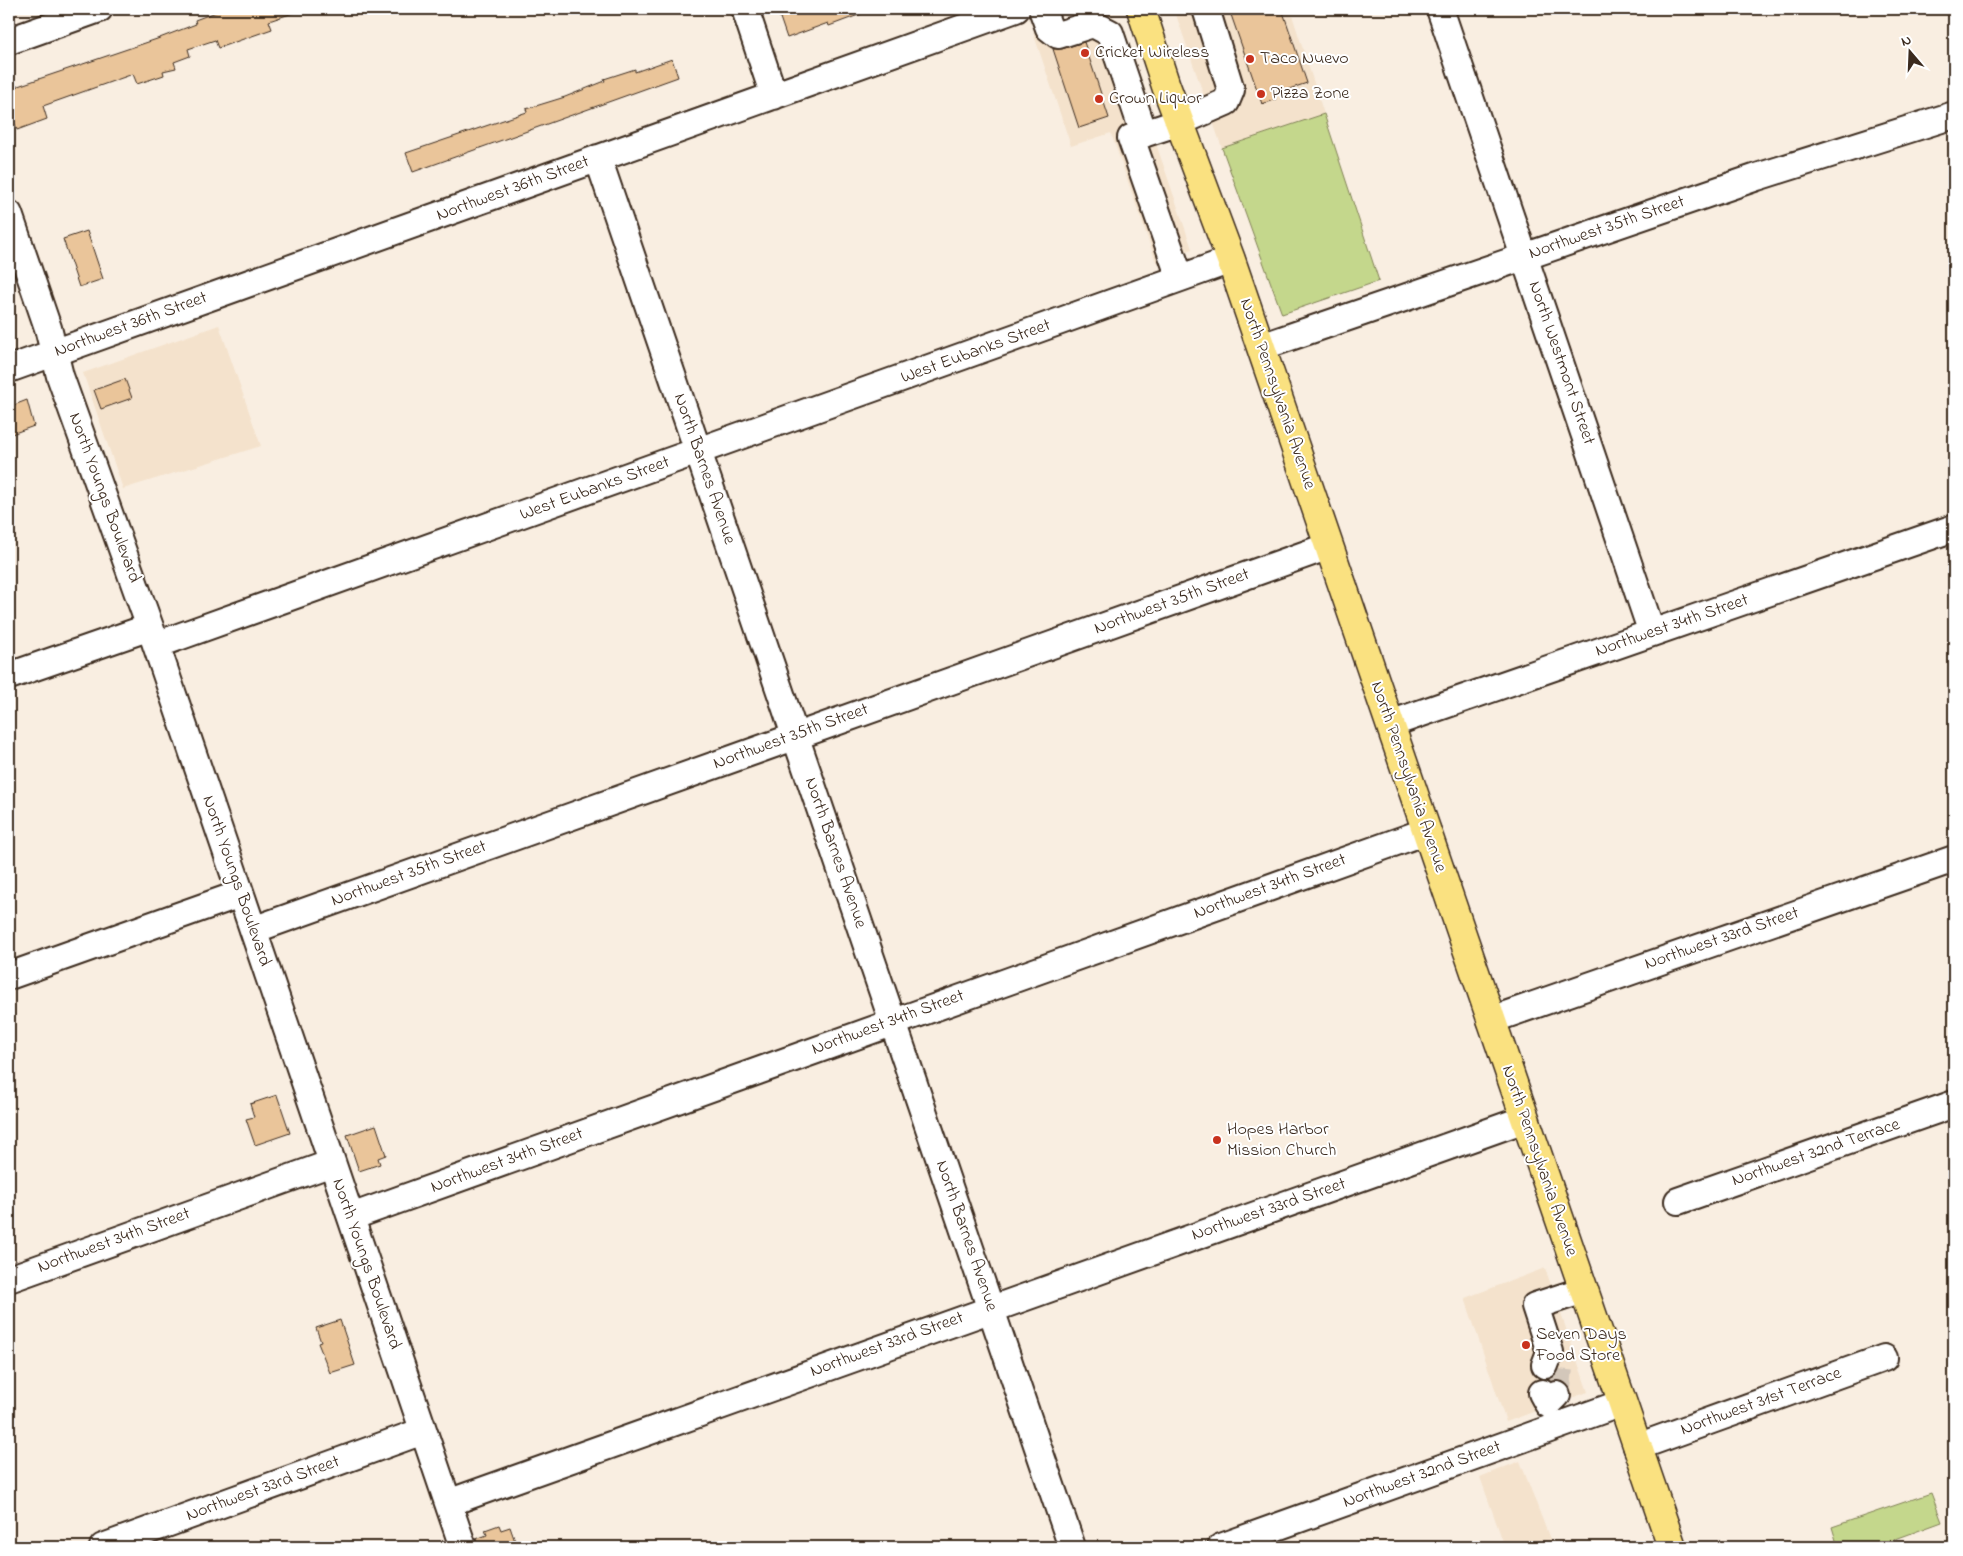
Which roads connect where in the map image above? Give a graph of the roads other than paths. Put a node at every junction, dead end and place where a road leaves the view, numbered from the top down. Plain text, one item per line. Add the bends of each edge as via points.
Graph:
1 (99, 9) edge
2 (744, 9) edge
3 (1016, 9) edge
4 (1042, 9) edge
5 (1141, 9) edge
6 (1206, 9) edge
7 (1440, 9) edge
8 (9, 41) edge
9 (774, 96) junction
10 (1954, 115) edge
11 (1180, 122) junction
12 (1144, 134) junction
13 (598, 158) junction
14 (9, 214) edge
15 (1524, 256) junction
16 (1231, 260) junction
17 (1180, 278) junction
18 (1261, 347) junction
19 (54, 352) junction
20 (9, 369) edge
21 (698, 452) junction
22 (1954, 528) edge
23 (1329, 546) junction
24 (1652, 633) junction
25 (153, 636) junction
26 (9, 676) edge
27 (1390, 724) junction
28 (795, 736) junction
29 (1427, 831) junction
30 (1954, 859) edge
31 (240, 894) junction
32 (253, 930) junction
33 (9, 976) edge
34 (1491, 1020) junction
35 (893, 1021) junction
36 (1954, 1104) edge
37 (1525, 1119) junction
38 (332, 1164) junction
39 (1678, 1201) dead end
40 (351, 1217) junction
41 (9, 1279) edge
42 (1584, 1290) junction
43 (990, 1308) junction
44 (1884, 1358) dead end
45 (1552, 1362) tunnel mouth
46 (1622, 1403) junction
47 (423, 1431) junction
48 (1637, 1447) junction
49 (448, 1503) junction
50 (103, 1547) edge
51 (463, 1547) edge
52 (1072, 1547) edge
53 (1221, 1547) edge
54 (1672, 1547) edge

1 - 8 street
2 - 9 street
3 - 9 street, Northwest 36th Street
4 - 12 street via 1049,28 1058,35 1093,24 1110,33
5 - 11 main road, North Pennsylvania Avenue
6 - 11 street via 1231,90 1226,102
7 - 15 street, North Westmont Street
9 - 13 street, Northwest 36th Street
10 - 15 street, Northwest 35th Street
11 - 12 street
11 - 16 main road, North Pennsylvania Avenue
12 - 17 street via 1131,138
13 - 19 street, Northwest 36th Street
13 - 21 street, North Barnes Avenue
14 - 19 street, North Youngs Boulevard
15 - 18 street, Northwest 35th Street
15 - 24 street, North Westmont Street
16 - 17 street, West Eubanks Street
16 - 18 main road, North Pennsylvania Avenue
17 - 21 street, West Eubanks Street
18 - 23 main road, North Pennsylvania Avenue
19 - 20 street, Northwest 36th Street
19 - 25 street, North Youngs Boulevard
21 - 25 street, West Eubanks Street
21 - 28 street, North Barnes Avenue
22 - 24 street, Northwest 34th Street
23 - 27 main road, North Pennsylvania Avenue
23 - 28 street, Northwest 35th Street
24 - 27 street, Northwest 34th Street
25 - 26 street, West Eubanks Street
25 - 31 street, North Youngs Boulevard
27 - 29 main road, North Pennsylvania Avenue
28 - 32 street, Northwest 35th Street
28 - 35 street, North Barnes Avenue
29 - 34 main road, North Pennsylvania Avenue
29 - 35 street, Northwest 34th Street
30 - 34 street, Northwest 33rd Street
31 - 32 street, North Youngs Boulevard
31 - 33 street
32 - 38 street, North Youngs Boulevard
34 - 37 main road, North Pennsylvania Avenue
35 - 40 street, Northwest 34th Street
35 - 43 street, North Barnes Avenue
36 - 39 street, Northwest 32nd Terrace
37 - 42 main road, North Pennsylvania Avenue
37 - 43 street, Northwest 33rd Street
38 - 40 street, North Youngs Boulevard
38 - 41 street, Northwest 34th Street
40 - 47 street, North Youngs Boulevard
42 - 45 street via 1535,1306
42 - 46 main road, North Pennsylvania Avenue
43 - 49 street, Northwest 33rd Street
43 - 52 street, North Barnes Avenue
44 - 48 street, Northwest 31st Terrace
46 - 48 main road, North Pennsylvania Avenue
46 - 53 street, Northwest 32nd Street via 1551,1405
47 - 49 street, North Youngs Boulevard
47 - 50 street, Northwest 33rd Street
48 - 54 main road, North Pennsylvania Avenue
49 - 51 street, North Youngs Boulevard

